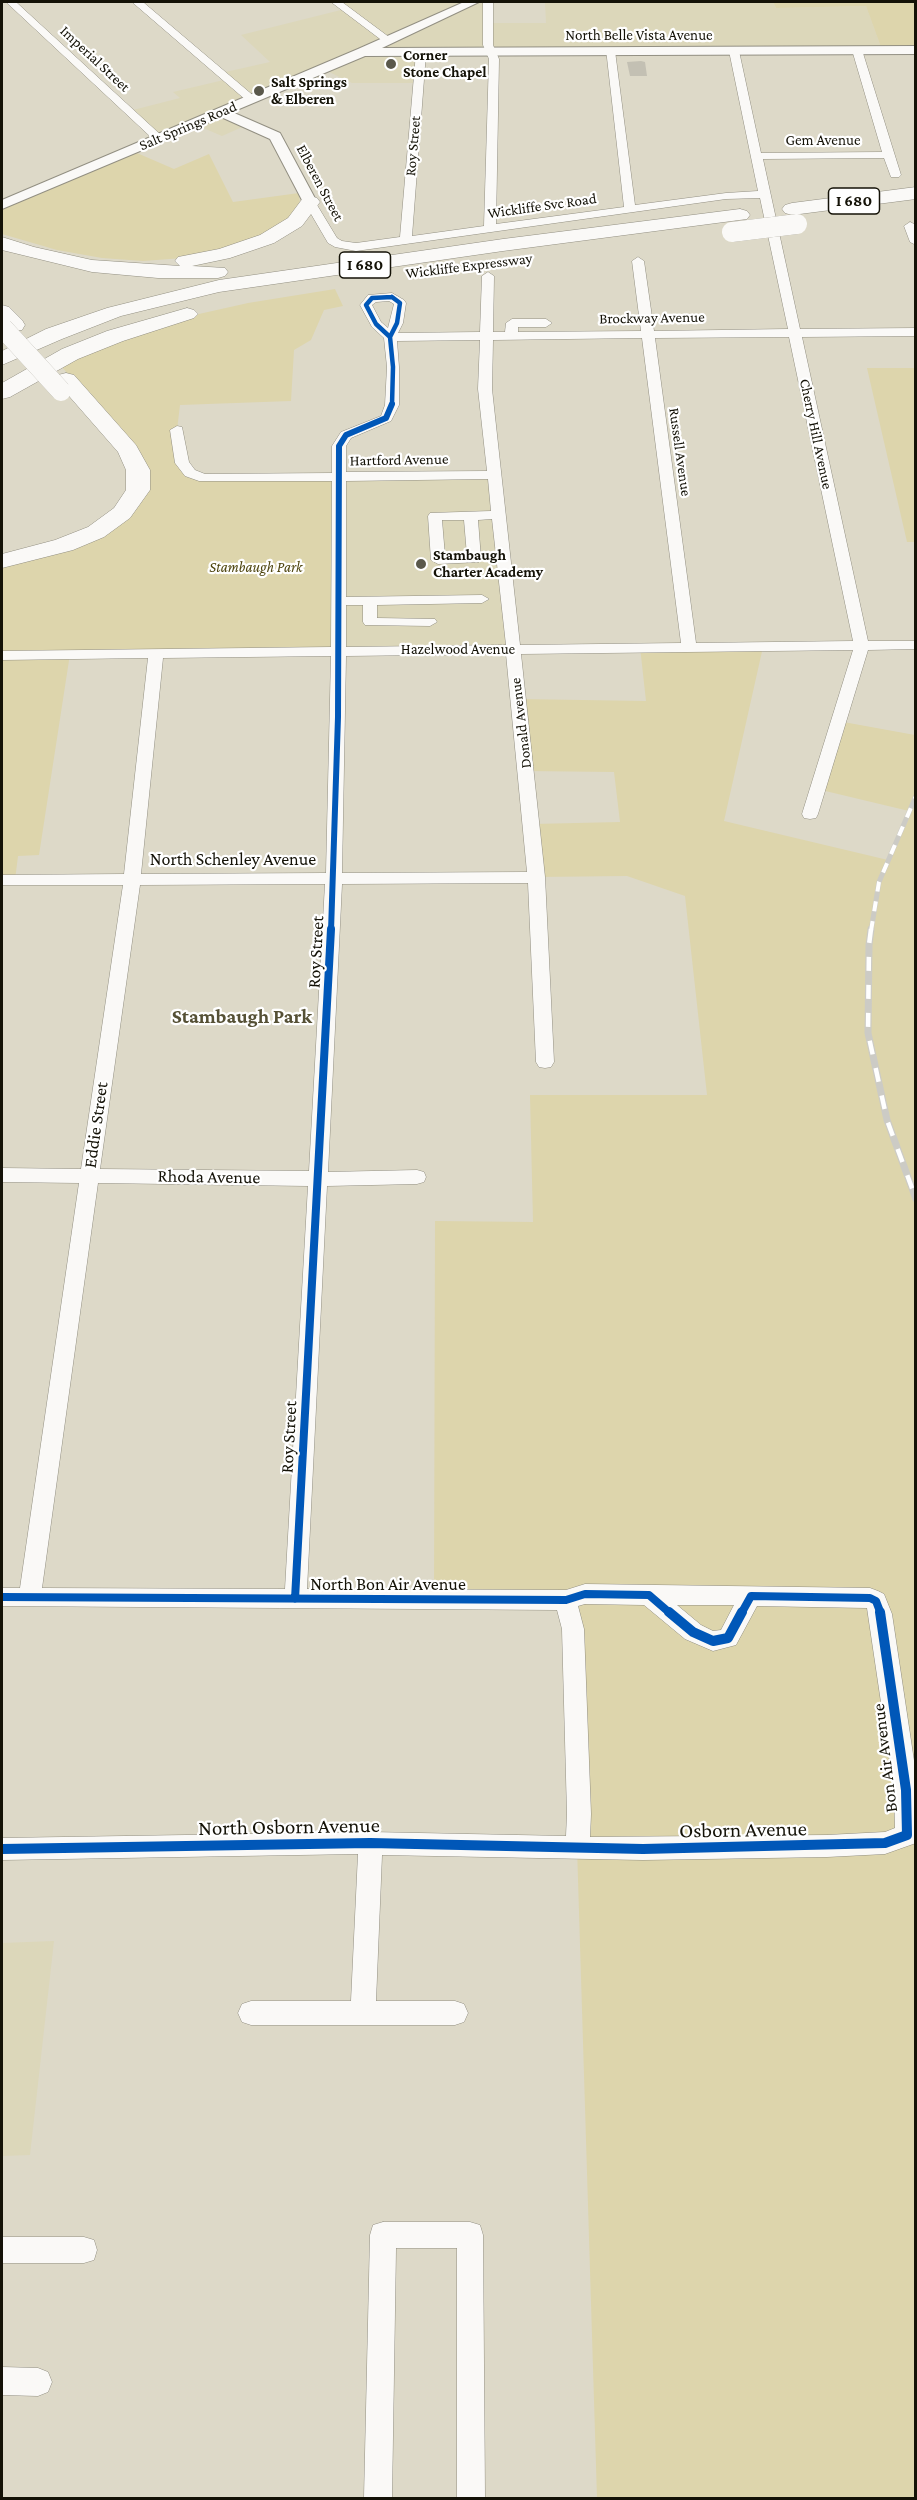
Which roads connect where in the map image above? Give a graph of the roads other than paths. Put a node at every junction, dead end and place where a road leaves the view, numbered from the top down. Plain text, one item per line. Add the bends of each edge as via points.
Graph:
1 (11, 2) edge
2 (137, 2) edge
3 (336, 2) edge
4 (473, 2) edge
5 (488, 2) edge
6 (388, 40) junction
7 (857, 50) junction
8 (915, 50) edge
9 (610, 51) junction
10 (734, 51) junction
11 (363, 52) junction
12 (492, 52) junction
13 (421, 53) junction
14 (251, 99) junction
15 (220, 112) junction
16 (158, 138) junction
17 (889, 154) junction
18 (757, 156) junction
19 (895, 175) dead end
20 (5, 185) dead end
21 (915, 193) edge
22 (765, 194) junction
23 (19, 197) junction
24 (310, 202) junction
25 (2, 205) edge
26 (630, 209) junction
27 (795, 216) junction
28 (913, 218) edge
29 (736, 224) junction
30 (329, 235) joint
31 (496, 237) junction
32 (2, 238) edge
33 (406, 240) junction
34 (915, 242) edge
35 (2, 243) edge
36 (638, 261) dead end
37 (488, 276) dead end
38 (284, 291) junction
39 (5, 323) edge
40 (915, 332) edge
41 (795, 333) junction
42 (648, 335) junction
43 (390, 337) joint
44 (486, 337) junction
45 (2, 359) edge
46 (2, 382) edge
47 (63, 386) junction
48 (2, 392) edge
49 (177, 430) dead end
50 (494, 475) junction
51 (339, 477) junction
52 (498, 515) junction
53 (471, 516) dead end
54 (2, 547) edge
55 (2, 561) edge
56 (482, 599) dead end
57 (370, 600) junction
58 (339, 601) junction
59 (430, 622) dead end
60 (915, 645) edge
61 (862, 646) junction
62 (690, 647) junction
63 (512, 649) junction
64 (339, 650) junction
65 (156, 653) junction
66 (2, 655) edge
67 (810, 814) dead end
68 (537, 877) junction
69 (334, 878) junction
70 (132, 879) junction
71 (2, 880) edge
72 (545, 1062) dead end
73 (2, 1175) edge
74 (89, 1176) junction
75 (417, 1177) dead end
76 (319, 1179) junction
77 (649, 1595) junction
78 (751, 1596) junction
79 (2, 1597) edge
80 (30, 1597) junction
81 (295, 1599) junction
82 (566, 1600) junction
83 (907, 1835) joint
84 (370, 1844) junction
85 (577, 1847) junction
86 (2, 1849) edge
87 (251, 2013) dead end
88 (363, 2013) junction
89 (455, 2013) dead end
90 (2, 2250) edge
91 (84, 2250) dead end
92 (2, 2381) edge
93 (38, 2382) dead end
94 (378, 2499) edge
95 (471, 2499) edge

1 - 16 street, Imperial Street
2 - 14 street
3 - 6 street
4 - 6 street, Salt Springs Road
5 - 12 street via 488,45
6 - 11 street, Salt Springs Road
7 - 8 street, North Belle Vista Avenue
7 - 10 street, North Belle Vista Avenue
7 - 17 street
9 - 10 street, North Belle Vista Avenue
9 - 12 street, North Belle Vista Avenue
9 - 26 street
10 - 18 street, Cherry Hill Avenue
11 - 13 street, North Belle Vista Avenue
11 - 14 street, Salt Springs Road
12 - 13 street, North Belle Vista Avenue
12 - 31 street
13 - 33 street, Roy Street
14 - 15 street, Salt Springs Road
15 - 16 street, Salt Springs Road
15 - 24 street, Elberen Street via 275,136
16 - 23 street, Salt Springs Road
17 - 18 street, Gem Avenue
17 - 19 street
18 - 22 street, Cherry Hill Avenue
20 - 23 street
21 - 27 highway, Wickliffe Expressway / I 680
22 - 26 street, Wickliffe Svc Road
22 - 41 street, Cherry Hill Avenue
23 - 25 street, Salt Springs Road
24 - 30 street, Elberen Street
24 - 32 highway via 295,222 267,239 223,254 178,262 98,261
26 - 31 street, Wickliffe Svc Road
27 - 28 highway, Wickliffe Expressway / I 680
27 - 29 highway, Wickliffe Expressway / I 680, bridge
28 - 34 street
29 - 31 highway, Wickliffe Expressway / I 680
29 - 38 highway, Wickliffe Expressway / I 680
30 - 33 street, Wickliffe Svc Road via 335,243 347,246
31 - 33 street, Wickliffe Svc Road
31 - 35 highway via 468,247 318,266 189,272 92,266
31 - 45 highway, Wickliffe Expressway / I 680 via 219,286 136,305 84,322
36 - 42 street, Russell Avenue
37 - 44 street, Donald Avenue
38 - 46 highway, Wickliffe Expressway / I 680 via 207,304 125,327 52,355
38 - 48 highway via 115,336 56,360
39 - 47 highway, bridge
40 - 41 street, Brockway Avenue
41 - 42 street, Brockway Avenue
41 - 61 street, Cherry Hill Avenue
42 - 44 street, Brockway Avenue
42 - 62 street, Russell Avenue
43 - 44 street, Brockway Avenue
43 - 51 street, Roy Street via 390,413 341,440
44 - 50 street, Donald Avenue via 485,389
47 - 54 highway via 116,454 124,475 123,491 108,512 78,531 46,542
47 - 55 highway via 128,450 138,470 138,489 122,513 96,532
49 - 51 street, Hartford Avenue via 182,463 186,471 198,477
50 - 51 street, Hartford Avenue
50 - 52 street, Donald Avenue
51 - 58 street, Roy Street
52 - 53 street
52 - 63 street, Donald Avenue
56 - 57 street
57 - 58 street
57 - 59 street via 370,622
58 - 64 street, Roy Street
60 - 61 street, Hazelwood Avenue
61 - 62 street, Hazelwood Avenue
61 - 67 street, Cherry Hill Avenue
62 - 63 street, Hazelwood Avenue
63 - 64 street, Hazelwood Avenue
63 - 68 street, Donald Avenue
64 - 65 street, Hazelwood Avenue
64 - 69 street, Roy Street
65 - 66 street, Hazelwood Avenue
65 - 70 street, Eddie Street
68 - 69 street, North Schenley Avenue
68 - 72 street, Donald Avenue
69 - 70 street, North Schenley Avenue
69 - 76 street, Roy Street
70 - 71 street, North Schenley Avenue
70 - 74 street, Eddie Street
73 - 74 street, Rhoda Avenue
74 - 76 street, Rhoda Avenue
74 - 80 street, Eddie Street
75 - 76 street, Rhoda Avenue
76 - 81 street, Roy Street
77 - 78 street, Bon Air Avenue
77 - 78 street via 693,1632 713,1641 728,1638
77 - 82 street, Bon Air Avenue via 585,1594
78 - 83 street, Bon Air Avenue via 858,1596 876,1601 906,1791
79 - 80 street
80 - 81 street, North Bon Air Avenue
81 - 82 street, North Bon Air Avenue
82 - 85 street via 573,1629
83 - 85 street, Osborn Avenue via 885,1843 861,1845
84 - 85 street, North Osborn Avenue
84 - 86 street, North Osborn Avenue
84 - 88 street
87 - 88 street
88 - 89 street
90 - 91 street
92 - 93 street
94 - 95 street via 383,2235 470,2235

